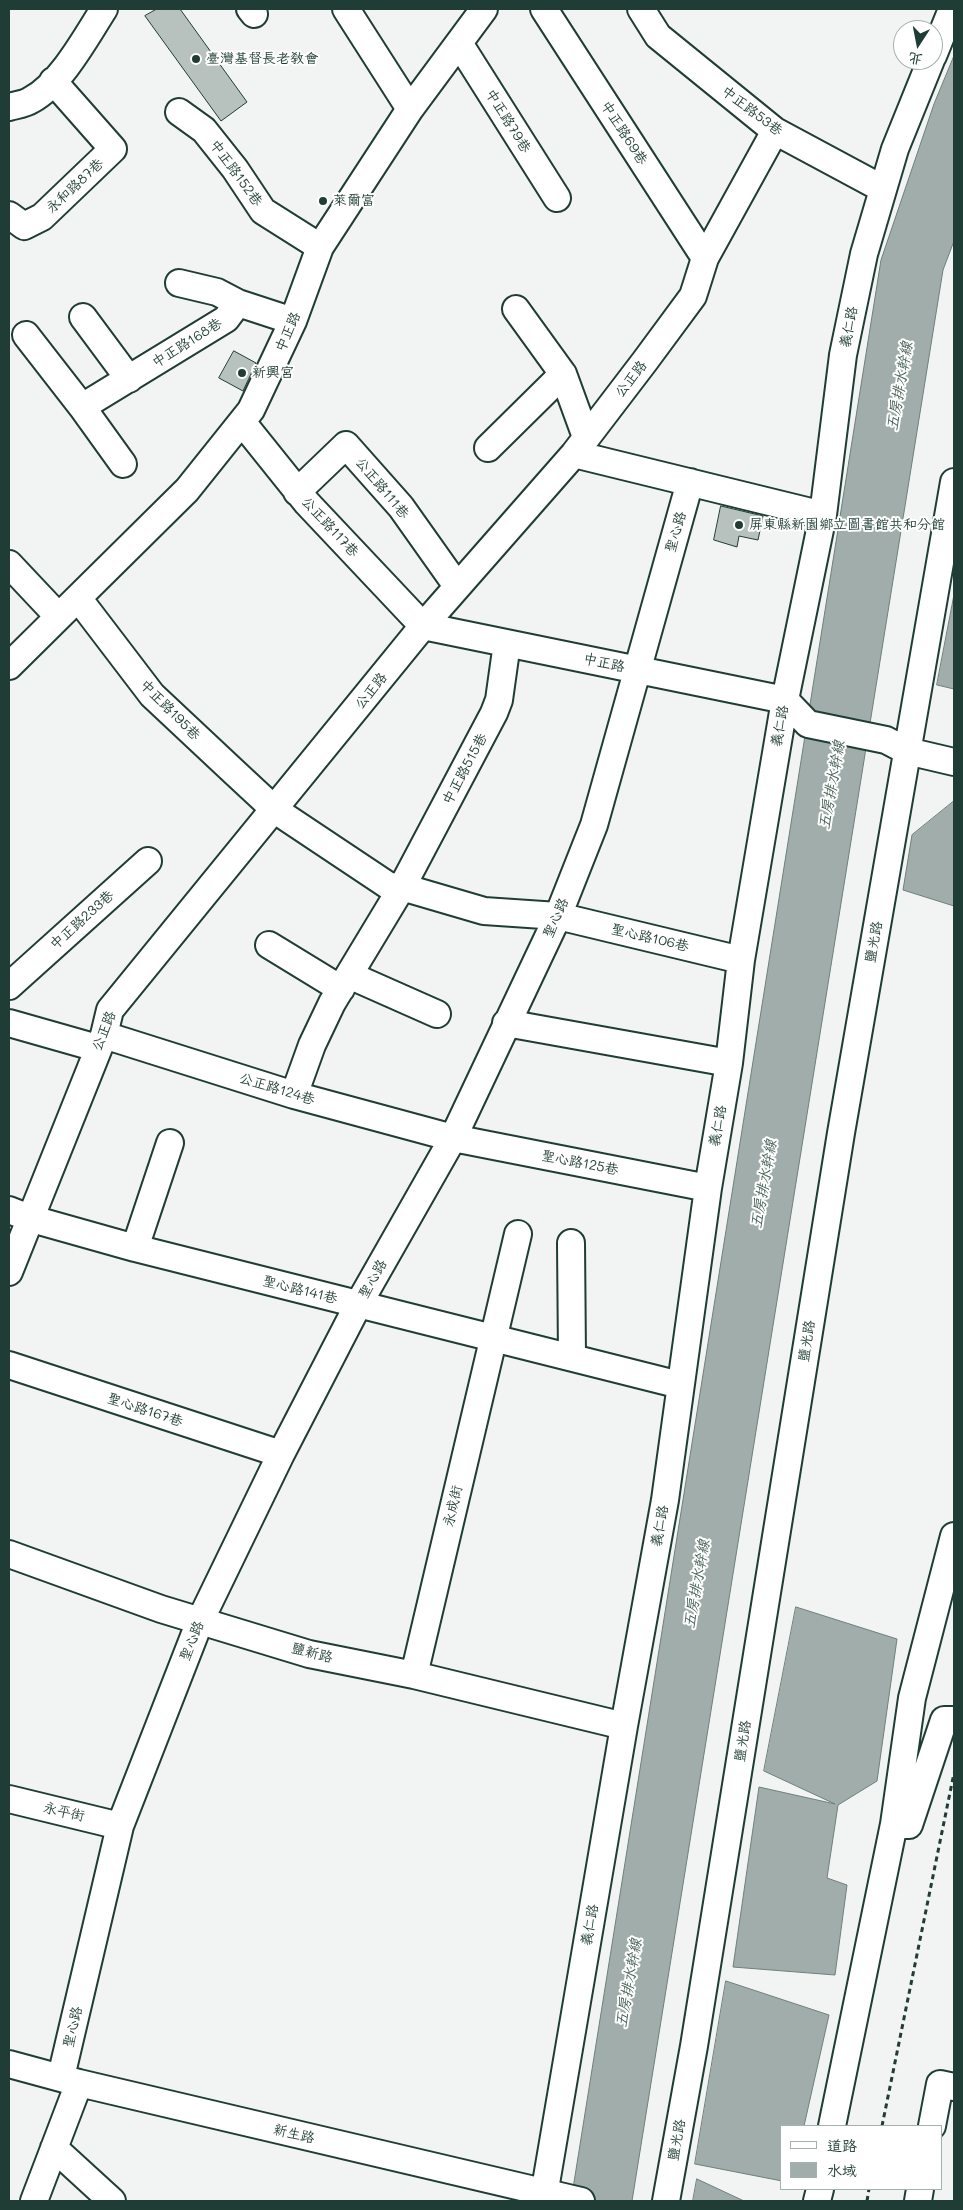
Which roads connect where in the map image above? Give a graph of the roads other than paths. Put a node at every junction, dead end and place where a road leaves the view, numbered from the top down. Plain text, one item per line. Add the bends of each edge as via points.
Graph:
1 (104, 9) edge
2 (346, 9) edge
3 (544, 9) edge
4 (641, 9) edge
5 (952, 9) edge
6 (469, 21) edge
7 (943, 31) edge
8 (927, 70) edge
9 (53, 81) junction
10 (9, 107) edge
11 (410, 109) junction
12 (180, 112) dead end
13 (775, 131) junction
14 (883, 189) junction
15 (557, 198) dead end
16 (9, 214) edge
17 (320, 247) junction
18 (705, 258) junction
19 (179, 283) dead end
20 (238, 303) junction
21 (516, 309) dead end
22 (83, 317) dead end
23 (293, 321) junction
24 (26, 335) dead end
25 (563, 374) junction
26 (129, 378) junction
27 (82, 407) junction
28 (242, 422) junction
29 (580, 445) junction
30 (488, 448) dead end
31 (123, 464) dead end
32 (690, 482) junction
33 (954, 482) edge
34 (297, 492) junction
35 (823, 515) junction
36 (9, 564) edge
37 (457, 586) junction
38 (78, 598) junction
39 (58, 616) junction
40 (423, 626) junction
41 (507, 643) junction
42 (9, 666) edge
43 (636, 670) junction
44 (785, 700) junction
45 (897, 745) junction
46 (954, 762) edge
47 (275, 810) junction
48 (148, 861) dead end
49 (402, 887) junction
50 (558, 916) junction
51 (269, 945) dead end
52 (741, 960) junction
53 (11, 978) edge
54 (345, 982) junction
55 (436, 1014) dead end
56 (9, 1023) edge
57 (506, 1023) junction
58 (100, 1041) junction
59 (729, 1063) junction
60 (294, 1095) junction
61 (453, 1138) junction
62 (170, 1144) dead end
63 (708, 1188) junction
64 (20, 1214) edge
65 (518, 1234) dead end
66 (571, 1243) dead end
67 (135, 1248) junction
68 (9, 1272) edge
69 (358, 1305) junction
70 (492, 1337) junction
71 (572, 1358) junction
72 (9, 1365) edge
73 (680, 1385) junction
74 (281, 1454) junction
75 (954, 1536) edge
76 (9, 1554) edge
77 (200, 1621) junction
78 (414, 1674) junction
79 (954, 1720) edge
80 (624, 1726) junction
81 (9, 1799) edge
82 (894, 1824) junction
83 (120, 1826) junction
84 (9, 2064) edge
85 (70, 2080) junction
86 (954, 2087) edge
87 (832, 2125) edge
88 (932, 2125) edge
89 (54, 2148) junction
90 (544, 2197) edge
91 (575, 2200) edge
92 (34, 2201) edge
93 (112, 2201) edge
94 (666, 2201) edge

1 - 9 street
2 - 11 street
3 - 18 street, 中正路69巷
4 - 13 street, 中正路53巷 via 658,36
5 - 7 street
6 - 11 street, 中正路
6 - 15 street, 中正路79巷
8 - 14 street, 義仁路 via 895,149
9 - 10 street via 31,100
9 - 16 street, 永和路87巷 via 113,150 42,217 24,226
11 - 17 street, 中正路
12 - 17 street, 中正路152巷 via 204,130 263,211
13 - 14 street, 中正路53巷
13 - 18 street, 公正路
14 - 35 street, 義仁路 via 864,254 843,355
17 - 23 street, 中正路
18 - 29 street, 公正路 via 693,296
19 - 20 street via 217,292
20 - 23 street
20 - 26 street, 中正路168巷 via 226,319
21 - 25 street
22 - 26 street
23 - 28 street, 中正路 via 251,410
24 - 27 street
25 - 29 street
25 - 30 street
26 - 27 street, 中正路168巷
27 - 31 street
28 - 34 street, 公正路117巷
28 - 38 street, 中正路 via 187,490
29 - 32 street
29 - 37 street, 公正路
32 - 35 street
32 - 43 street, 聖心路
33 - 45 street, 鹽光路
34 - 37 street, 公正路111巷 via 346,445 401,507
34 - 40 street, 公正路117巷
35 - 44 street, 義仁路
36 - 39 street
37 - 40 street, 公正路
38 - 39 street, 中正路
38 - 47 street, 中正路195巷 via 152,695
39 - 42 street, 中正路
40 - 41 street, 中正路
40 - 47 street, 公正路
41 - 43 street, 中正路
41 - 49 street, 中正路515巷 via 499,700 494,713
43 - 44 street, 中正路
43 - 50 street, 聖心路 via 594,825
44 - 45 street via 808,724
44 - 52 street, 義仁路
45 - 46 street
45 - 94 street, 鹽光路 via 839,1142 694,2046
47 - 49 street, 中正路195巷 via 389,886
47 - 58 street, 公正路 via 110,1010
48 - 53 street, 中正路233巷
49 - 50 street, 聖心路106巷 via 484,910
49 - 54 street, 中正路515巷
50 - 52 street, 聖心路106巷
50 - 57 street, 聖心路
51 - 54 street
52 - 59 street, 義仁路
54 - 55 street
54 - 60 street, 中正路515巷 via 312,1045
56 - 58 street, 公正路124巷
57 - 59 street
57 - 61 street, 聖心路
58 - 60 street, 公正路124巷
58 - 64 street, 公正路
59 - 63 street, 義仁路
60 - 61 street, 公正路124巷
61 - 63 street, 聖心路125巷
61 - 69 street, 聖心路
62 - 67 street
63 - 73 street, 義仁路
64 - 67 street, 聖心路141巷
64 - 68 street, 公正路
65 - 70 street, 永成街
66 - 71 street
67 - 69 street, 聖心路141巷
69 - 70 street, 聖心路141巷
69 - 74 street, 聖心路
70 - 71 street, 聖心路141巷
70 - 78 street, 永成街
71 - 73 street, 聖心路141巷
72 - 74 street, 聖心路167巷
73 - 80 street, 義仁路 via 665,1500
74 - 77 street, 聖心路
75 - 82 street via 912,1698
76 - 77 street, 鹽新路
77 - 78 street, 鹽新路 via 309,1654
77 - 83 street, 聖心路
78 - 80 street, 鹽新路
79 - 82 street via 944,1720 909,1825
80 - 90 street, 義仁路
81 - 83 street, 永平街
82 - 87 street
83 - 85 street, 聖心路
84 - 85 street, 新生路
85 - 89 street, 聖心路
85 - 90 street, 新生路
86 - 88 street via 940,2084
89 - 92 street, 聖心路
89 - 93 street
90 - 91 street, 新生路

